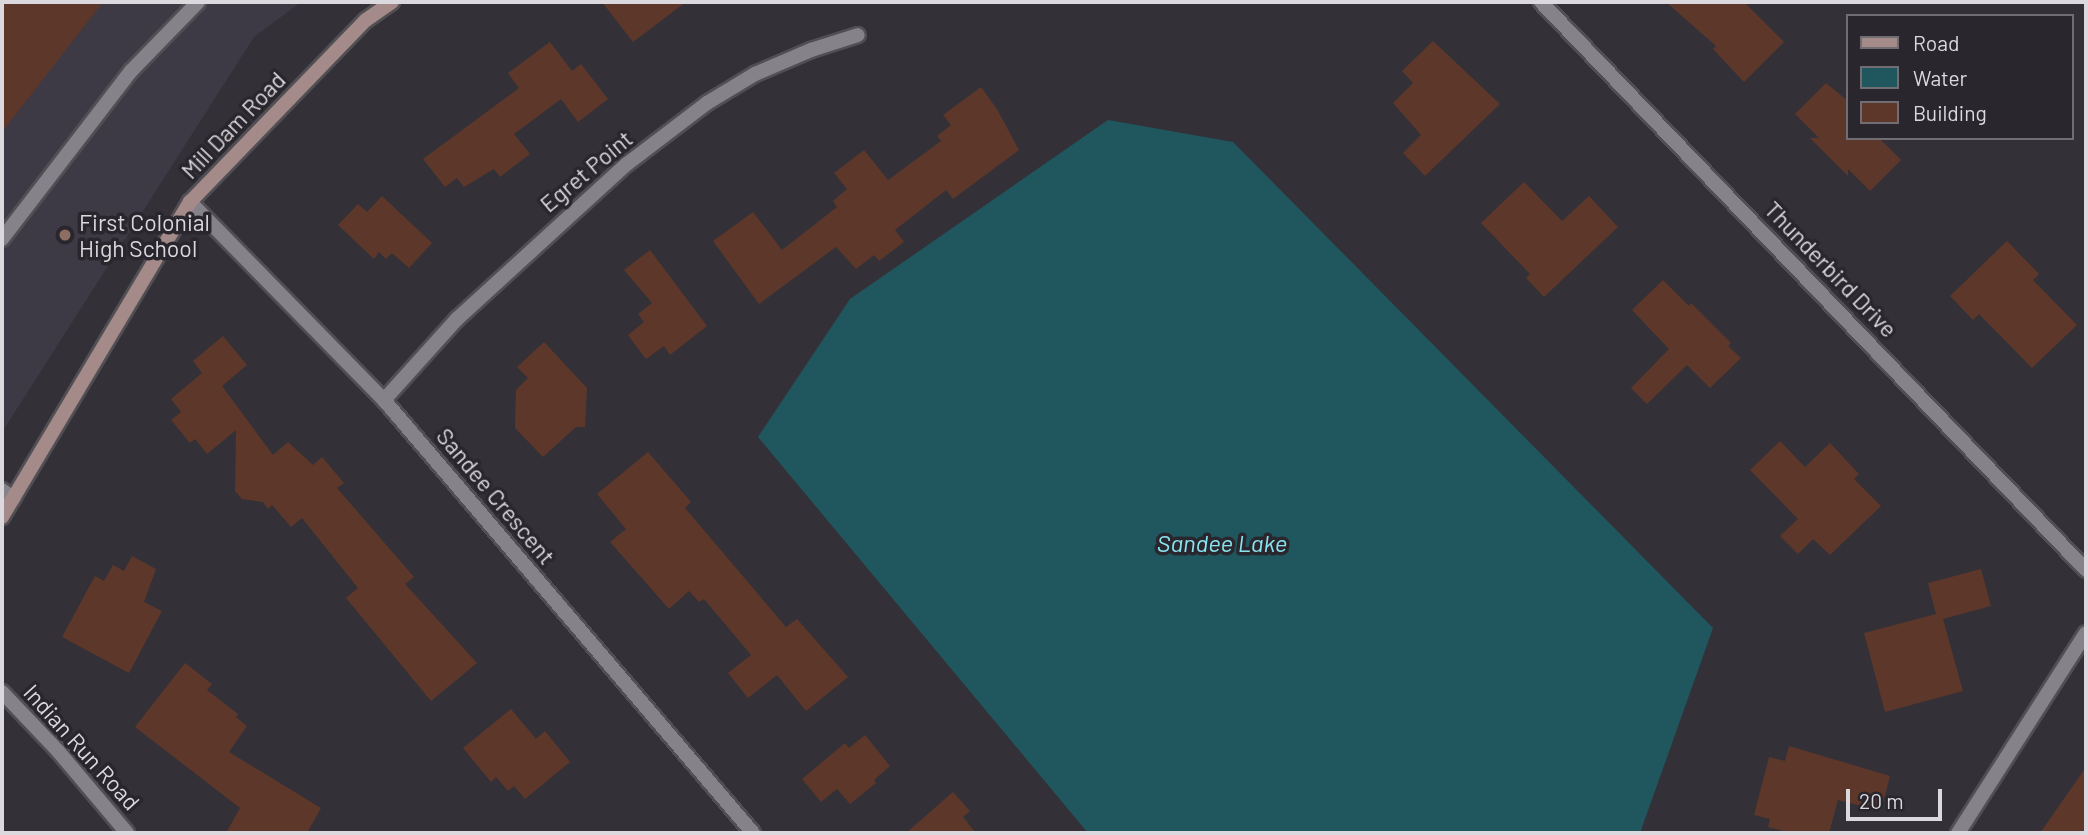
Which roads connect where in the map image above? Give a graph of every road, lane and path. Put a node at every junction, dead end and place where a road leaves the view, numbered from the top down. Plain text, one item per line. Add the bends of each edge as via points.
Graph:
1 (198, 2) edge
2 (391, 2) edge
3 (1541, 2) edge
4 (858, 35) dead end
5 (190, 202) junction
6 (2, 239) edge
7 (384, 400) junction
8 (7, 494) edge
9 (2, 517) edge
10 (2086, 570) edge
11 (2086, 633) edge
12 (2, 692) edge
13 (127, 833) edge
14 (753, 833) edge
15 (1958, 833) edge

1 - 6 street via 131,71
2 - 5 street, Mill Dam Road via 366,20
3 - 10 street, Thunderbird Drive
4 - 7 street, Egret Point via 755,74 707,103 637,156 467,310
5 - 7 street, Sandee Crescent
5 - 8 street, Mill Dam Road
7 - 14 street, Sandee Crescent
8 - 9 street, Mill Dam Road
11 - 15 street
12 - 13 street, Indian Run Road

